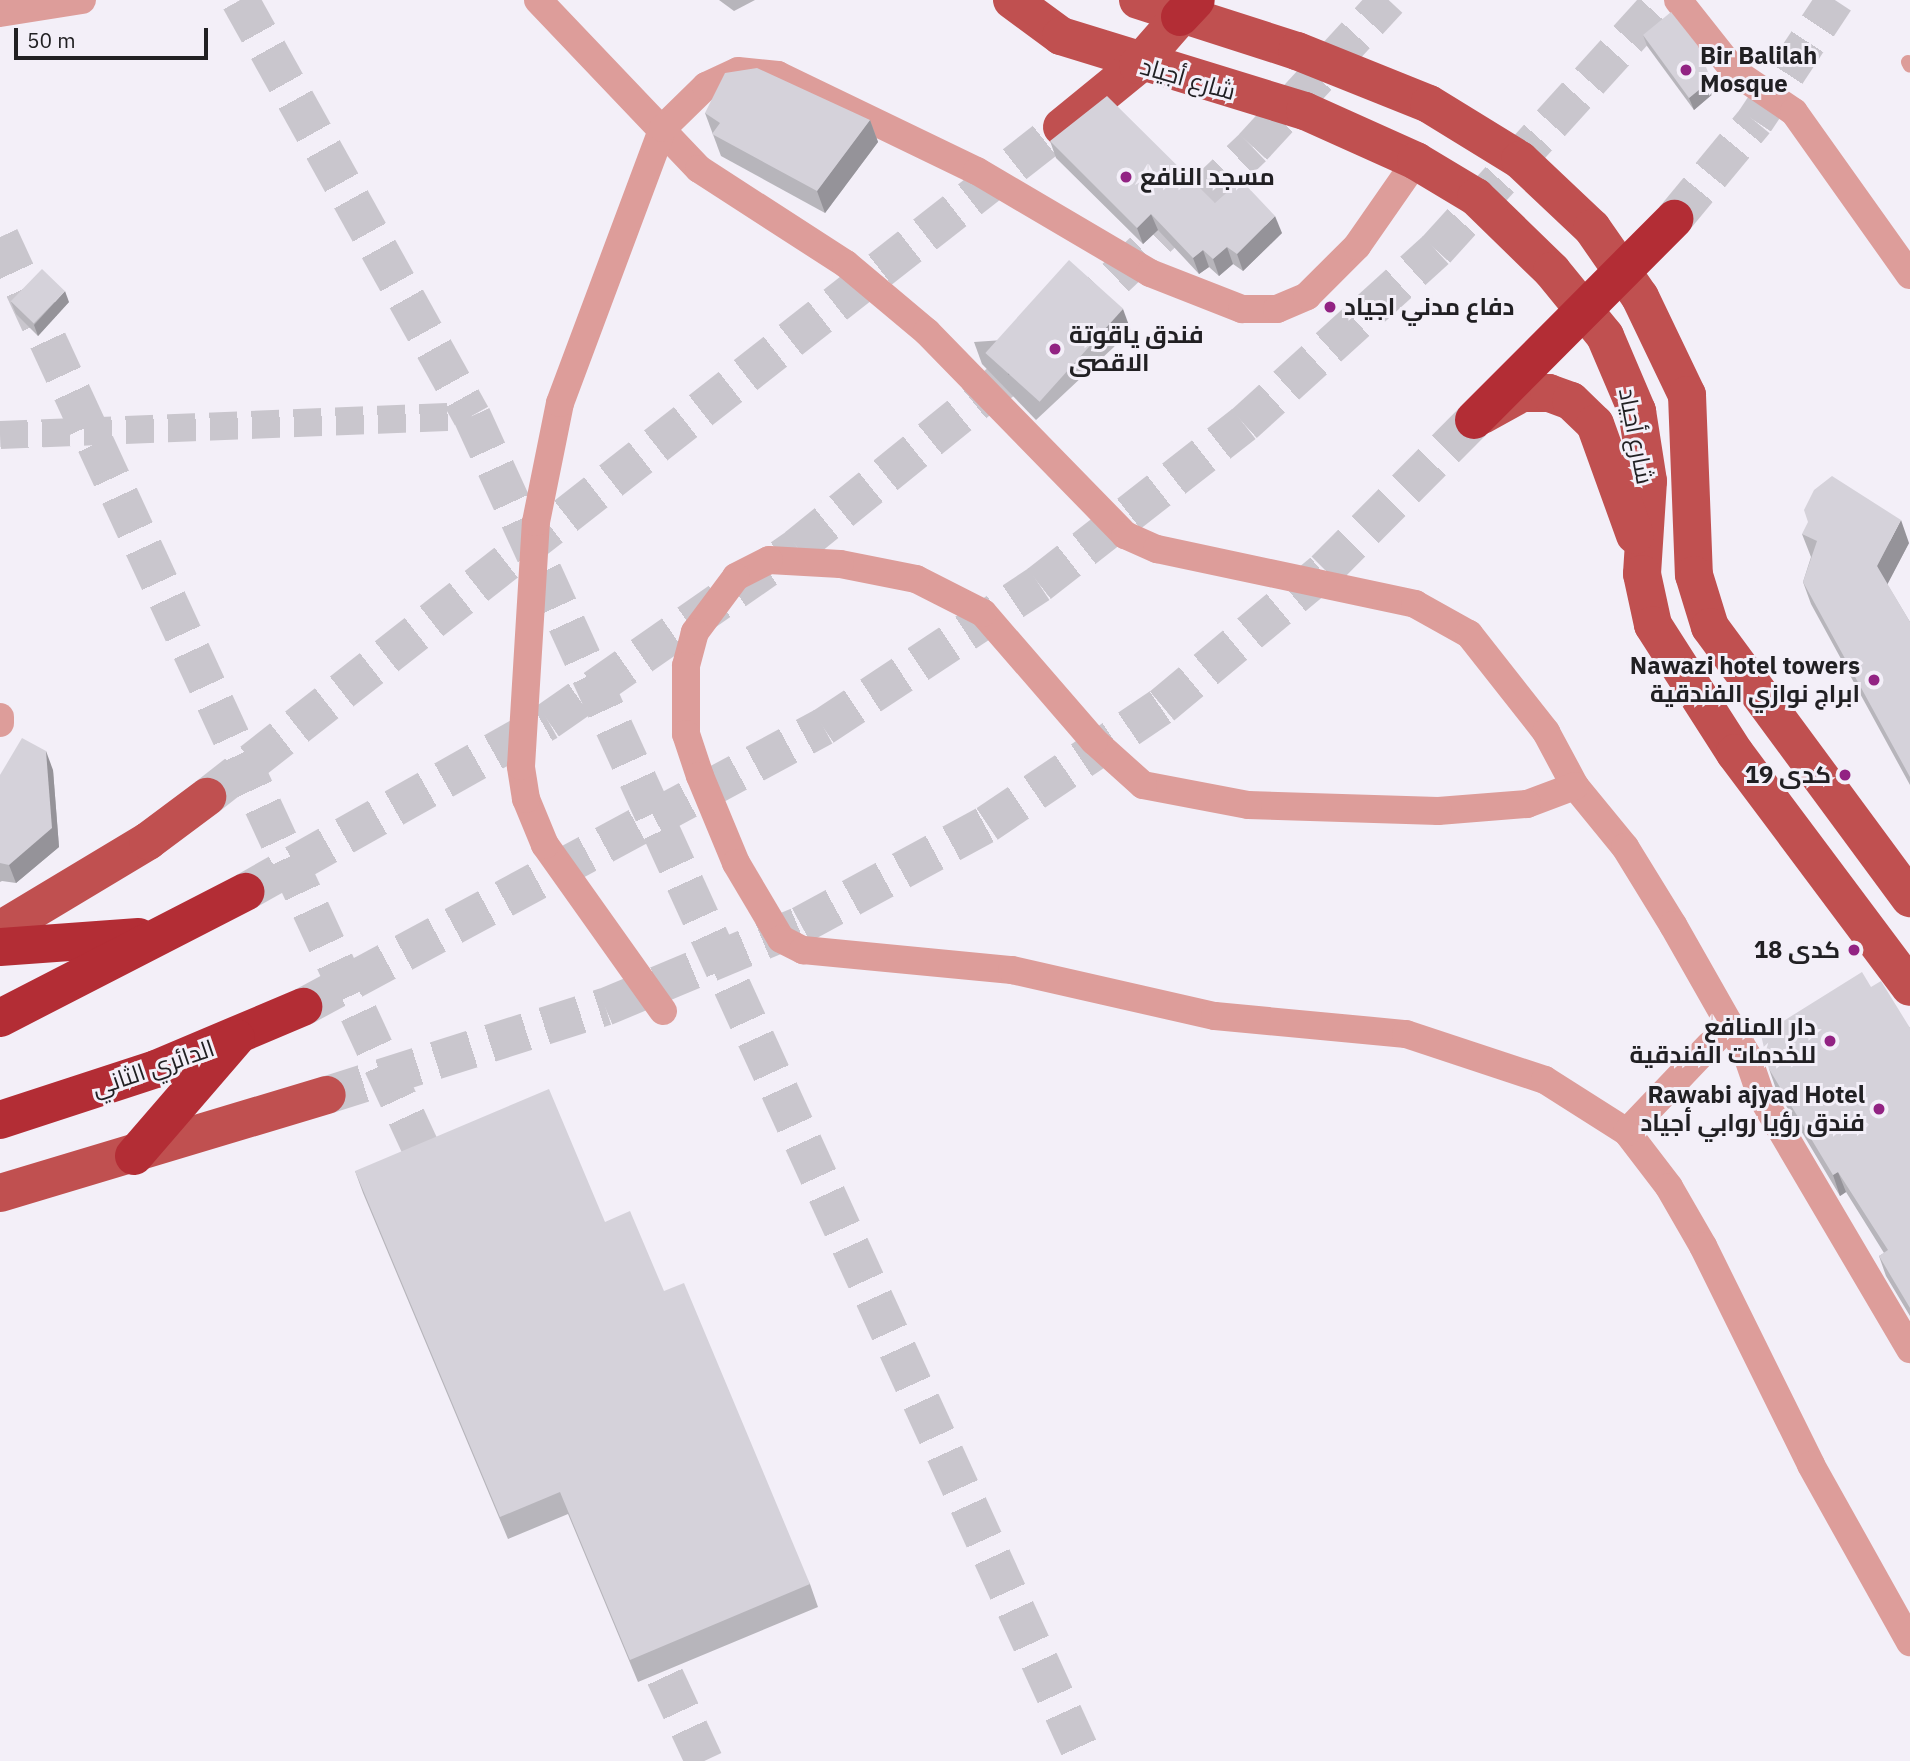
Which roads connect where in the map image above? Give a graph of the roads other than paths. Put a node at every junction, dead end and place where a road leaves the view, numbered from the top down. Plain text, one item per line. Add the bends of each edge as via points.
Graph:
1 (82, 0) edge
2 (538, 0) edge
3 (1012, 0) edge
4 (1138, 0) edge
5 (1678, 0) edge
6 (1188, 8) edge
7 (0, 13) edge
8 (1138, 65) junction
9 (1062, 127) tunnel mouth
10 (663, 128) junction
11 (1416, 161) junction
12 (1674, 219) tunnel mouth
13 (1621, 269) junction
14 (1910, 275) edge
15 (1586, 308) junction
16 (1474, 420) joint
17 (1642, 574) junction
18 (0, 716) edge
19 (0, 723) edge
20 (1574, 786) junction
21 (207, 797) tunnel mouth
22 (245, 892) tunnel mouth
23 (1910, 898) edge
24 (0, 930) edge
25 (158, 936) junction
26 (0, 947) edge
27 (1910, 987) edge
28 (303, 1007) tunnel mouth
29 (663, 1011) dead end
30 (0, 1018) edge
31 (1730, 1024) junction
32 (236, 1038) junction
33 (327, 1095) tunnel mouth
34 (0, 1120) edge
35 (1627, 1132) junction
36 (134, 1156) junction
37 (0, 1193) edge
38 (1910, 1349) edge
39 (1910, 1642) edge

1 - 7 street
2 - 10 street
3 - 8 main road, شارع أجياد via 1061,36
4 - 6 main road, شارع أجياد
5 - 14 street via 1735,72 1794,112
6 - 8 main road
6 - 13 main road, شارع أجياد via 1349,70 1470,127 1554,188
8 - 9 main road
8 - 11 main road, شارع أجياد via 1305,111
10 - 11 street via 706,86 738,71 778,75 977,171 1150,273 1242,309 1277,309 1307,296 1357,246
10 - 20 street via 723,190 846,264 927,332 1125,535 1157,549 1415,604 1469,634 1546,732
10 - 29 street via 560,403 536,522 521,766 526,799 545,845
11 - 15 main road, شارع أجياد via 1512,227
12 - 13 highway
13 - 15 highway
13 - 23 main road, شارع أجياد via 1662,335 1687,395 1694,575 1710,627
15 - 16 highway
15 - 17 main road, شارع أجياد via 1623,370 1637,411 1648,481
16 - 17 main road via 1522,393 1549,393 1571,401 1595,424 1612,462 1630,510
17 - 27 main road, شارع أجياد via 1653,625 1706,709
18 - 19 street
20 - 31 street via 1625,847
20 - 35 street via 1527,804 1438,811 1248,805 1143,785 1094,741 983,613 916,579 840,564 769,559 736,577 695,632 686,666 686,734 700,776 736,863 781,939 803,950 1000,968 1228,1018 1406,1034 1545,1080
21 - 24 main road via 148,841
22 - 25 highway
25 - 26 highway
25 - 30 highway
28 - 32 highway, الدائري الثاني
31 - 35 street
31 - 38 street via 1761,1096
32 - 34 highway, الدائري الثاني
32 - 36 highway
33 - 36 main road
35 - 39 street via 1703,1246 1811,1465
36 - 37 main road

